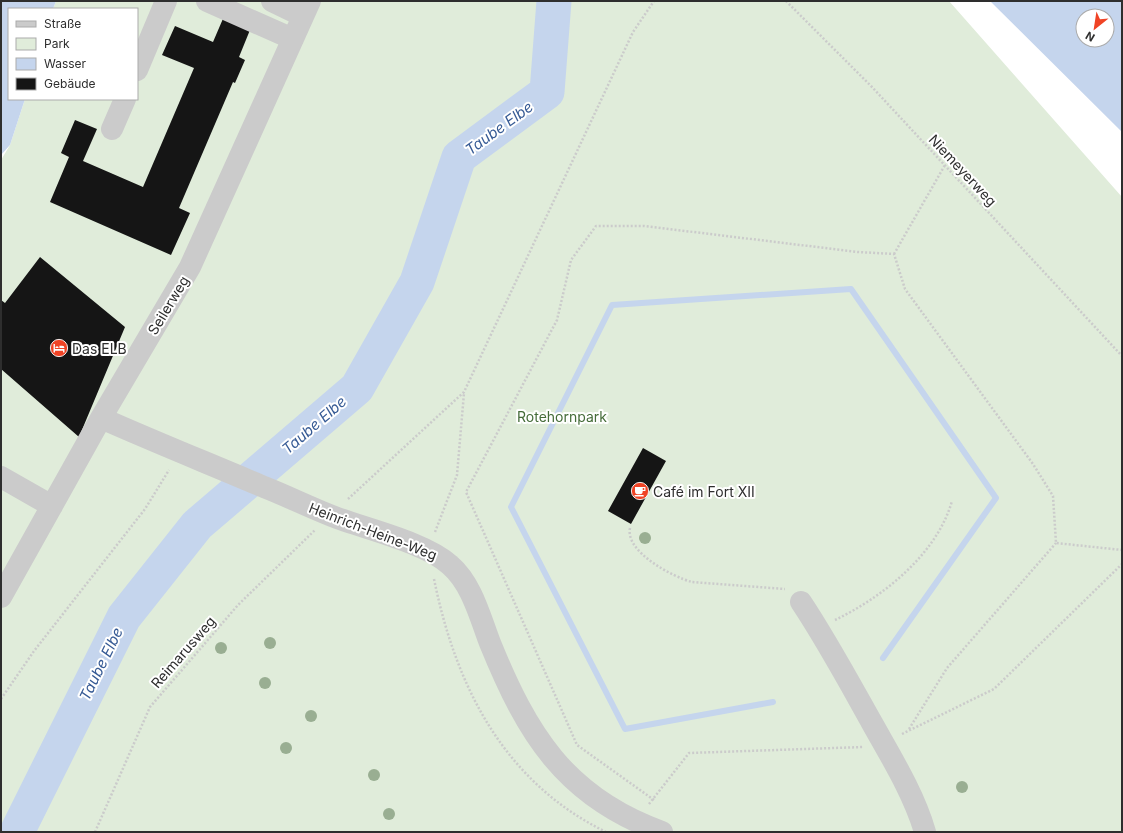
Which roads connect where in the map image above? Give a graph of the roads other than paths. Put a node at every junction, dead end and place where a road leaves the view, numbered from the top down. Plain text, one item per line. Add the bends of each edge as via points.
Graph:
1 (166, 1) edge
2 (207, 1) edge
3 (272, 1) edge
4 (306, 8) edge
5 (293, 39) junction
6 (138, 68) edge
7 (125, 100) edge
8 (112, 129) dead end
9 (101, 418) junction
10 (1, 477) edge
11 (52, 506) junction
12 (1, 597) edge
13 (802, 602) road end
14 (662, 832) edge
15 (925, 832) edge

1 - 6 street
2 - 5 street
3 - 4 street
4 - 5 street, Seilerweg
5 - 9 street, Seilerweg via 190,267
7 - 8 street
9 - 11 street, Seilerweg
9 - 14 street, Heinrich-Heine-Weg via 330,516 428,550 446,560 461,576 521,712 554,760 582,788 634,820
10 - 11 street
11 - 12 street, Seilerweg
13 - 15 street via 885,746 920,816

